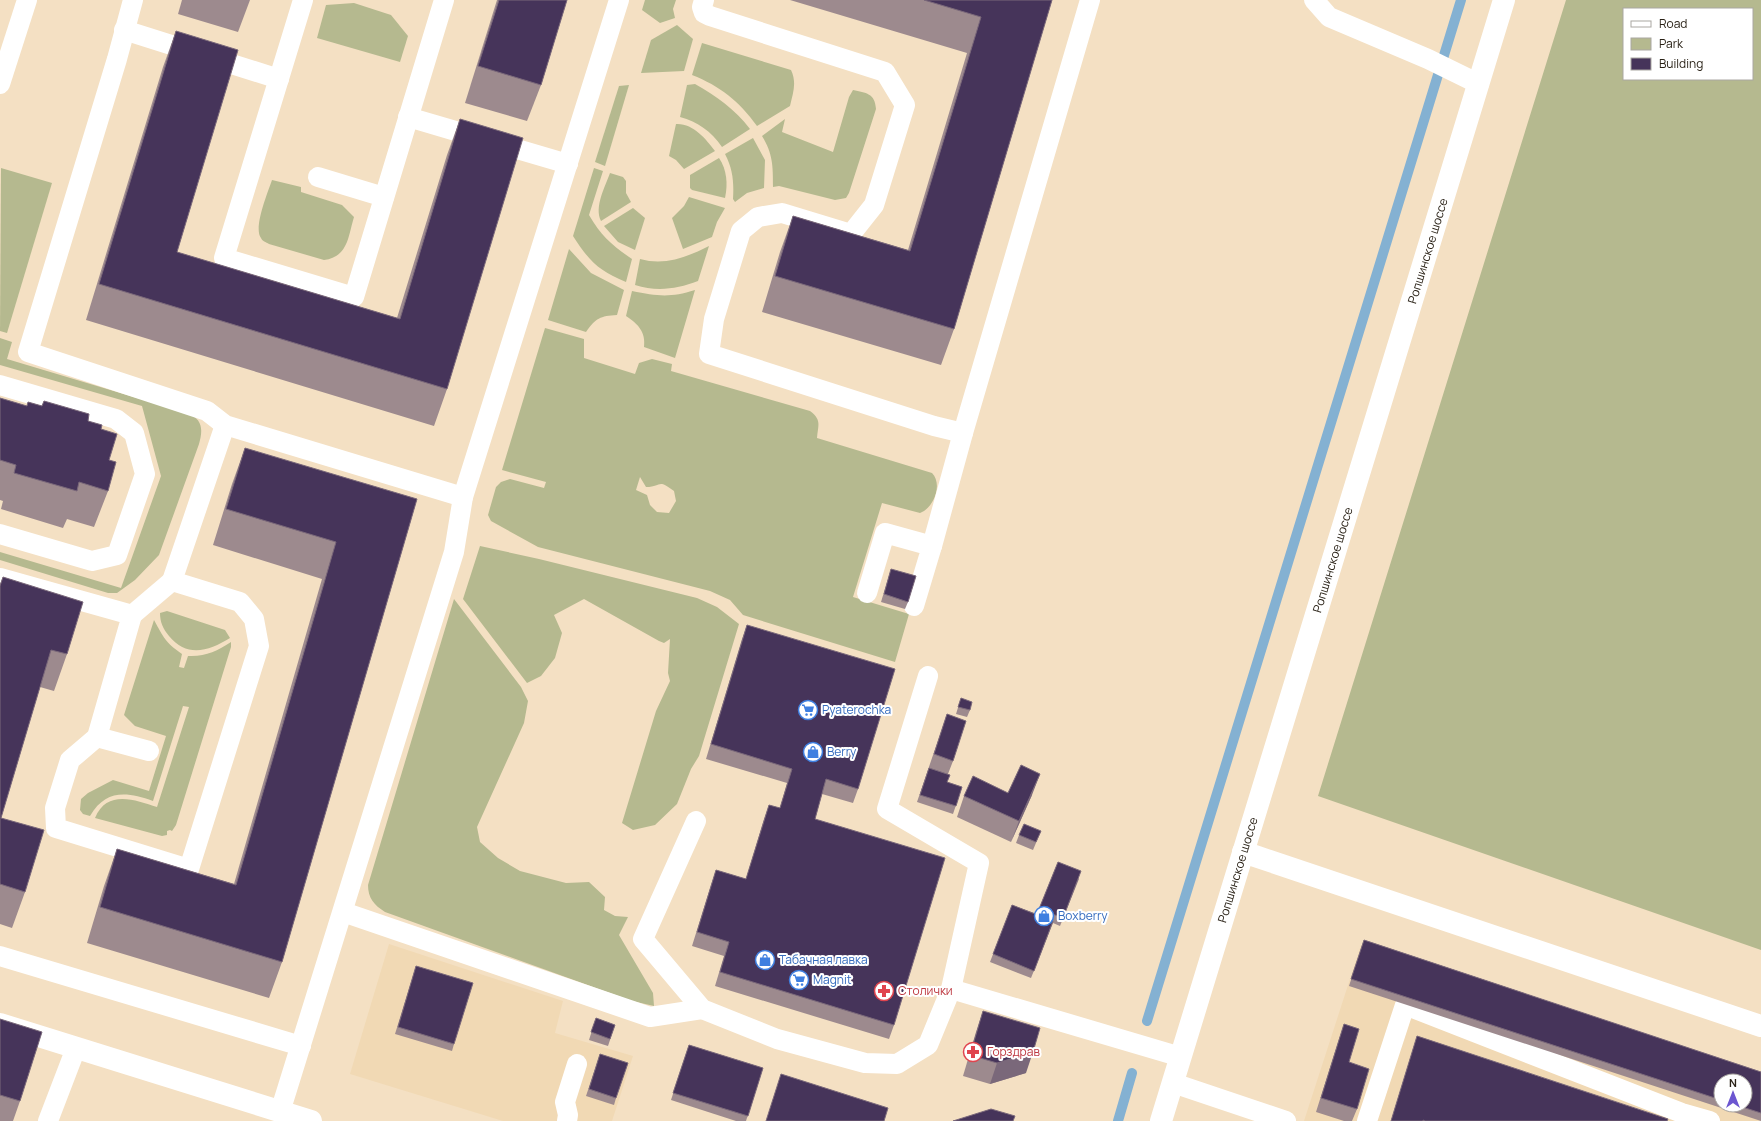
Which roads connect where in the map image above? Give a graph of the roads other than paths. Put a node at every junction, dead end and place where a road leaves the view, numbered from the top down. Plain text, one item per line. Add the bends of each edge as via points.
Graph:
1 (26, 0) edge
2 (133, 0) edge
3 (303, 0) edge
4 (444, 0) edge
5 (620, 0) edge
6 (704, 0) edge
7 (1090, 0) edge
8 (1314, 0) edge
9 (1504, 0) edge
10 (124, 30) junction
11 (279, 79) junction
12 (0, 84) edge
13 (1479, 84) junction
14 (408, 117) junction
15 (568, 164) junction
16 (318, 177) dead end
17 (384, 197) junction
18 (0, 385) edge
19 (225, 425) junction
20 (963, 433) junction
21 (462, 497) junction
22 (0, 534) edge
23 (932, 546) junction
24 (0, 578) edge
25 (172, 581) junction
26 (867, 593) dead end
27 (914, 606) dead end
28 (132, 616) junction
29 (928, 676) dead end
30 (97, 737) junction
31 (149, 751) dead end
32 (696, 821) dead end
33 (1243, 852) junction
34 (343, 912) junction
35 (0, 956) edge
36 (951, 988) junction
37 (702, 1009) junction
38 (0, 1024) edge
39 (1761, 1026) edge
40 (301, 1046) junction
41 (76, 1048) junction
42 (1181, 1057) junction
43 (577, 1064) dead end
44 (1173, 1083) junction
45 (280, 1112) junction
46 (1680, 1117) edge
47 (48, 1121) edge
48 (311, 1121) edge
49 (567, 1121) edge
50 (1161, 1121) edge
51 (1286, 1121) edge
52 (1367, 1121) edge
53 (1710, 1121) edge

1 - 12 lane
2 - 10 lane
3 - 11 lane
4 - 14 lane
5 - 15 lane
6 - 20 lane via 704,13 710,16 885,72 905,106 874,205 851,234 782,214 758,217 742,231 714,319 709,354
7 - 20 lane
8 - 13 lane via 1329,18 1428,59
9 - 13 main road, Ропшинское шоссе
10 - 11 lane
10 - 19 lane via 28,352 207,411
11 - 17 lane via 224,258 354,297
13 - 33 main road, Ропшинское шоссе
14 - 15 lane
14 - 17 lane
15 - 21 lane
16 - 17 lane
18 - 22 lane via 116,420 134,433 145,474 117,555 92,562
19 - 21 lane
19 - 25 lane
20 - 23 lane
21 - 34 lane via 454,552
23 - 26 lane via 885,532
23 - 27 lane
24 - 28 lane
25 - 28 lane
25 - 30 lane via 240,602 254,619 259,646 189,869 56,828 55,808 70,760
28 - 30 lane
29 - 36 lane via 886,809 979,863
30 - 31 lane
32 - 37 lane via 643,939
33 - 39 main road
33 - 42 main road, Ропшинское шоссе
34 - 37 lane via 650,1017
34 - 40 lane
35 - 40 lane
36 - 37 lane via 928,1045 897,1064 865,1063 777,1039
36 - 42 lane
38 - 41 main road
40 - 45 lane
41 - 45 main road
41 - 47 lane
42 - 44 main road, Ропшинское шоссе
43 - 49 lane via 565,1102
44 - 50 main road, Ропшинское шоссе
44 - 51 lane
45 - 48 main road
46 - 52 lane via 1405,1005
46 - 53 lane

